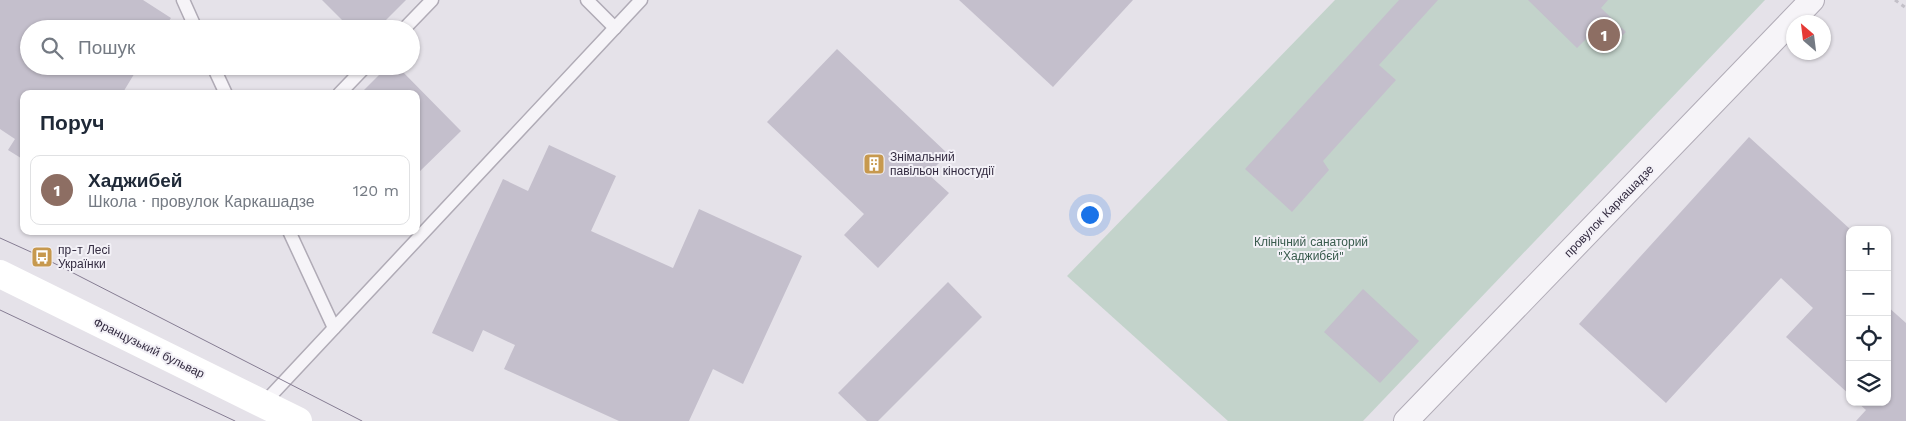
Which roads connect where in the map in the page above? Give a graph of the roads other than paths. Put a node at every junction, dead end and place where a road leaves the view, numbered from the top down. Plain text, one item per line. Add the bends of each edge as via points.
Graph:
1 (183, 0) edge
2 (432, 0) edge
3 (587, 0) edge
4 (641, 0) edge
5 (1812, 0) edge
6 (192, 20) edge
7 (413, 20) edge
8 (615, 28) junction
9 (217, 75) edge
10 (357, 75) edge
11 (224, 90) edge
12 (342, 90) edge
13 (291, 235) edge
14 (0, 274) edge
15 (334, 328) junction
16 (263, 404) junction
17 (298, 421) edge
18 (1406, 421) edge

1 - 6 lane
2 - 7 lane
3 - 8 lane
4 - 8 lane
5 - 18 street, провулок Каркашадзе
8 - 15 lane
9 - 11 lane
10 - 12 lane
13 - 15 lane
14 - 16 street, Французький бульвар
15 - 16 lane
16 - 17 street, Французький бульвар

